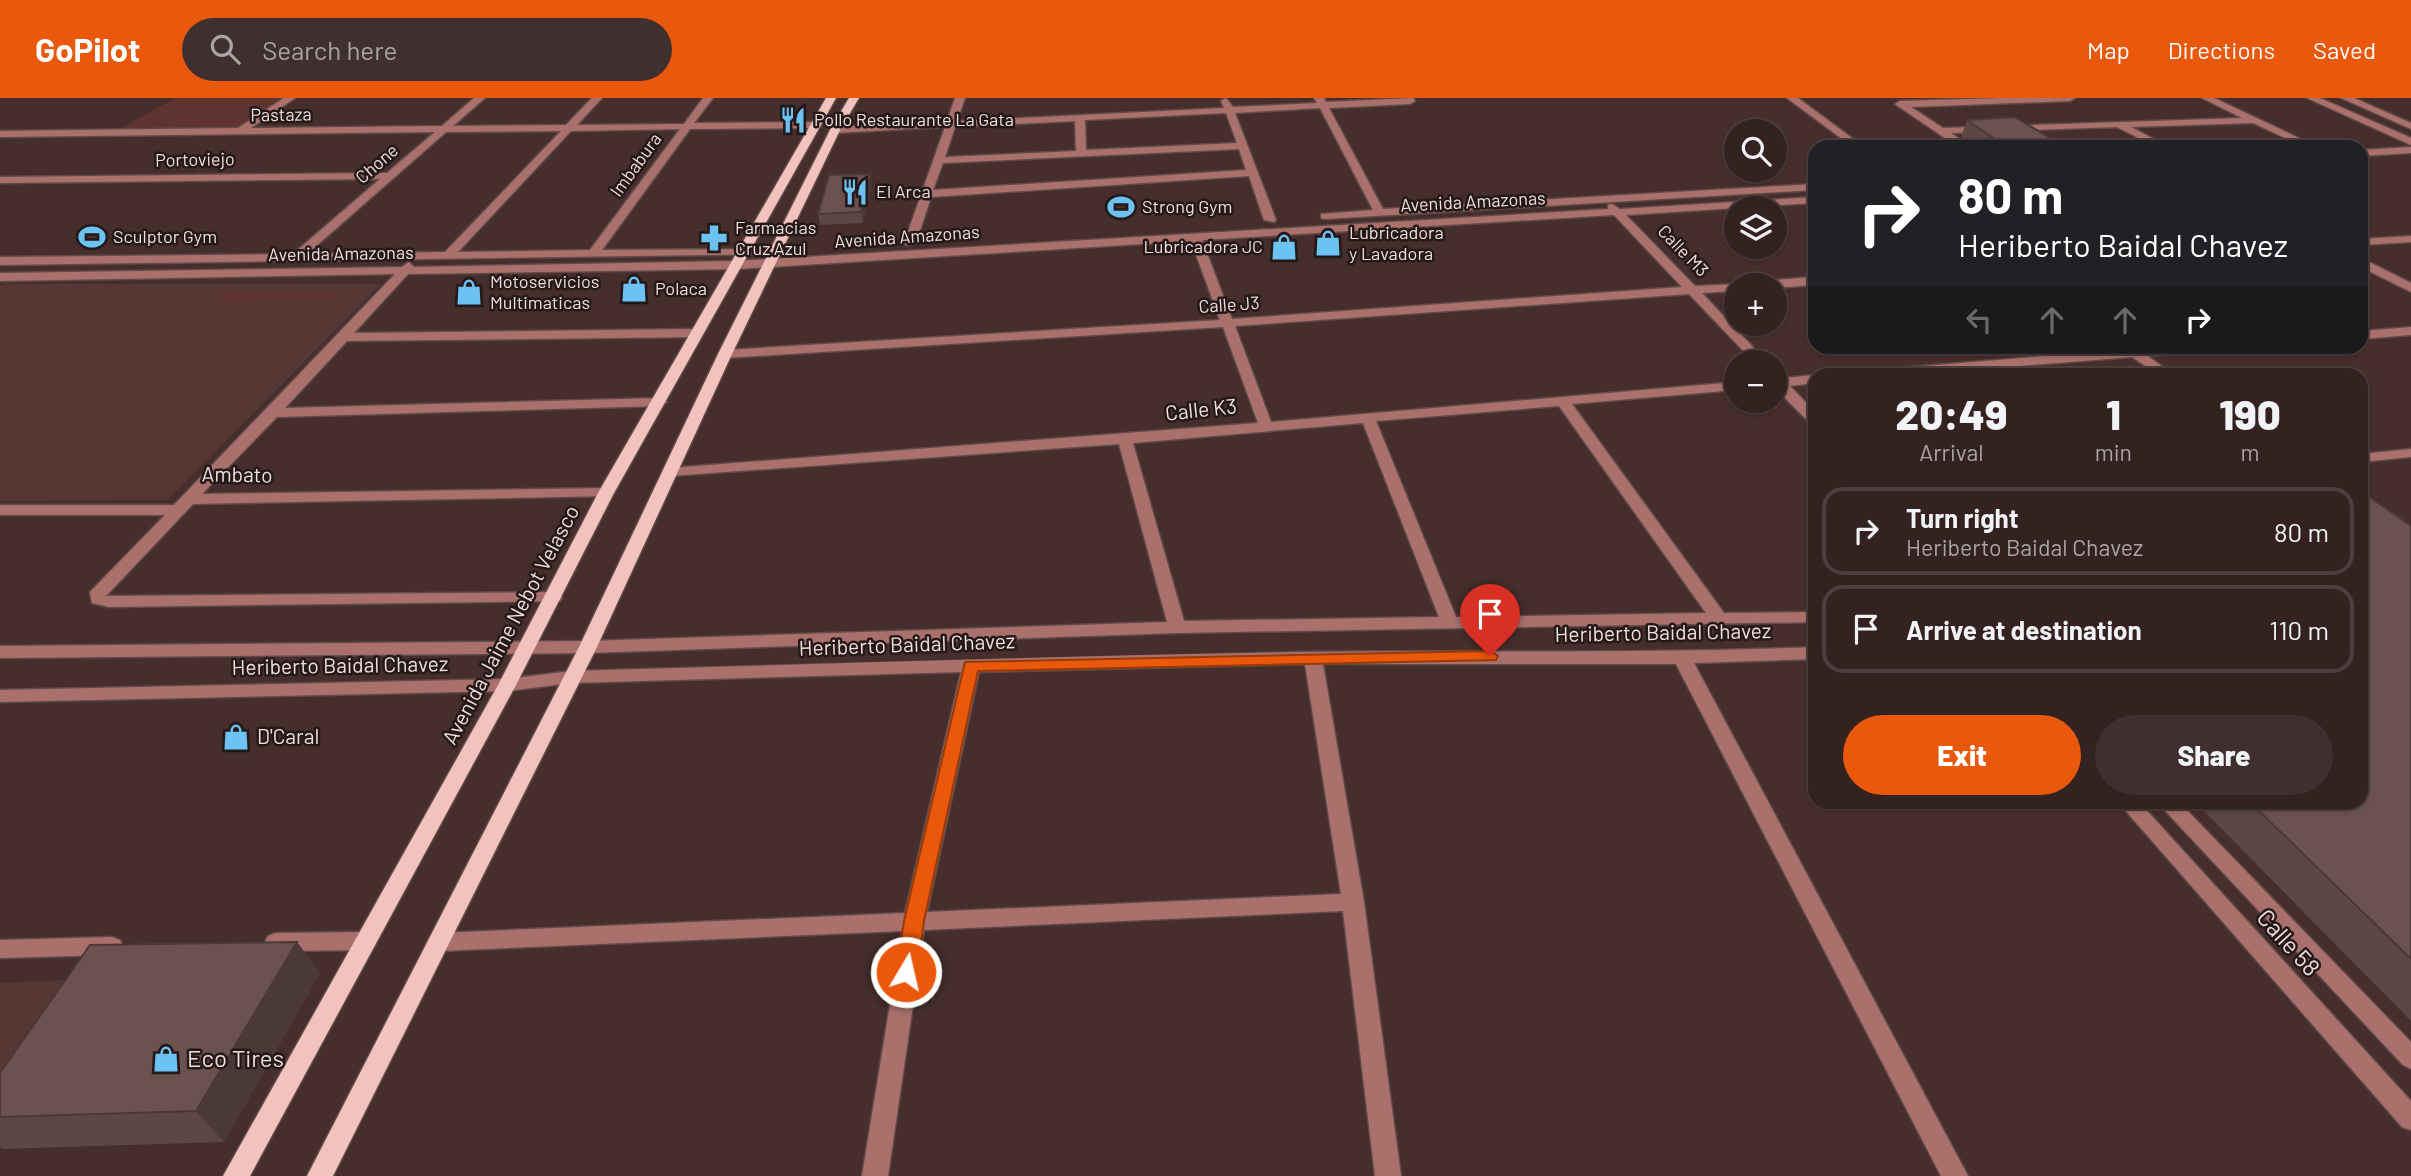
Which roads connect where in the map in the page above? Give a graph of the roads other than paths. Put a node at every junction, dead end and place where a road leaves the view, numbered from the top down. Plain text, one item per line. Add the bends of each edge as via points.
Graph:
1 (290, 98) edge
2 (480, 98) edge
3 (597, 98) edge
4 (708, 98) edge
5 (831, 98) edge
6 (854, 98) edge
7 (960, 98) edge
8 (1225, 98) edge
9 (1408, 98) edge
10 (1792, 98) edge
11 (1892, 98) edge
12 (2070, 98) edge
13 (2207, 98) edge
14 (2312, 98) edge
15 (2346, 98) edge
16 (1321, 101) edge
17 (1901, 105) junction
18 (1230, 110) junction
19 (1080, 117) junction
20 (2254, 120) junction
21 (2119, 124) junction
22 (815, 125) junction
23 (951, 125) junction
24 (2411, 126) edge
25 (685, 127) junction
26 (570, 128) junction
27 (444, 129) junction
28 (835, 130) junction
29 (241, 131) junction
30 (1941, 131) junction
31 (0, 134) edge
32 (1849, 140) edge
33 (1954, 140) edge
34 (2150, 140) edge
35 (2298, 140) edge
36 (2411, 142) edge
37 (1242, 146) junction
38 (2411, 150) edge
39 (1082, 153) junction
40 (2368, 153) edge
41 (941, 160) junction
42 (2411, 160) edge
43 (2368, 163) edge
44 (1252, 173) junction
45 (390, 176) junction
46 (0, 180) edge
47 (1808, 187) edge
48 (926, 194) junction
49 (1605, 199) junction
50 (1808, 200) edge
51 (1617, 211) junction
52 (1380, 213) junction
53 (1311, 217) dead end
54 (1284, 219) dead end
55 (1256, 220) dead end
56 (1270, 220) junction
57 (1198, 230) junction
58 (2411, 239) edge
59 (2368, 242) edge
60 (910, 243) junction
61 (594, 253) junction
62 (448, 255) junction
63 (297, 256) junction
64 (418, 256) junction
65 (774, 257) junction
66 (740, 259) junction
67 (0, 261) edge
68 (2368, 266) edge
69 (405, 270) junction
70 (0, 277) edge
71 (1808, 282) edge
72 (1787, 283) edge
73 (1724, 288) edge
74 (2411, 288) edge
75 (1694, 290) junction
76 (1227, 323) junction
77 (2411, 331) edge
78 (696, 333) junction
79 (2368, 334) edge
80 (340, 337) junction
81 (1750, 350) edge
82 (725, 354) junction
83 (2088, 354) edge
84 (2137, 354) edge
85 (1939, 368) edge
86 (2157, 368) edge
87 (1808, 379) edge
88 (1787, 380) edge
89 (1724, 387) edge
90 (1787, 392) edge
91 (1562, 400) junction
92 (660, 402) junction
93 (273, 413) junction
94 (1808, 414) edge
95 (1367, 416) junction
96 (1265, 424) junction
97 (1125, 439) junction
98 (2411, 453) edge
99 (2368, 457) edge
100 (670, 472) junction
101 (606, 493) junction
102 (185, 504) junction
103 (0, 510) edge
104 (554, 597) junction
105 (1808, 617) edge
106 (1720, 620) junction
107 (1449, 622) junction
108 (1177, 626) junction
109 (587, 647) junction
110 (526, 648) junction
111 (0, 652) edge
112 (1808, 653) edge
113 (1682, 658) junction
114 (1313, 659) junction
115 (971, 666) junction
116 (571, 677) junction
117 (507, 685) junction
118 (0, 696) edge
119 (2134, 809) edge
120 (2174, 809) edge
121 (1353, 902) junction
122 (914, 921) junction
123 (366, 941) junction
124 (439, 942) junction
125 (247, 943) edge
126 (137, 946) edge
127 (0, 949) edge
128 (2411, 1058) edge
129 (2411, 1119) edge
130 (236, 1176) edge
131 (320, 1176) edge
132 (875, 1176) edge
133 (1388, 1176) edge
134 (1955, 1176) edge

1 - 29 street
2 - 27 street, Chone
3 - 26 street
4 - 25 street, Imbabura
5 - 22 main road, Avenida Jaime Nebot Velasco
6 - 28 main road
7 - 23 street
8 - 18 street
9 - 16 street via 1410,101
10 - 32 street
11 - 17 street
12 - 17 street
13 - 20 street
14 - 36 street
15 - 24 street
16 - 18 street
16 - 52 street
17 - 30 street
18 - 19 street
18 - 37 street
19 - 23 street
19 - 39 street
20 - 21 street
20 - 35 street
21 - 30 street
21 - 34 street
22 - 25 street, Pastaza
22 - 66 main road, Avenida Jaime Nebot Velasco
23 - 28 street
23 - 41 street
25 - 26 street, Pastaza
25 - 61 street, Imbabura
26 - 27 street, Pastaza
26 - 62 street
27 - 29 street, Pastaza
27 - 45 street, Chone
28 - 65 main road
29 - 31 street, Pastaza
30 - 33 street
37 - 39 street
37 - 44 street
38 - 40 street
39 - 41 street
41 - 48 street
42 - 43 street
44 - 48 street
44 - 56 street
45 - 46 street, Portoviejo
45 - 63 street, Chone
47 - 49 street, Avenida Amazonas
48 - 60 street
49 - 51 street, Calle M3
49 - 52 street, Avenida Amazonas
50 - 51 street, Avenida Amazonas
51 - 57 street, Avenida Amazonas
51 - 75 street, Calle M3
52 - 53 street, Avenida Amazonas
54 - 56 street
55 - 56 street
57 - 60 street, Avenida Amazonas
57 - 65 street, Avenida Amazonas
57 - 76 street
58 - 59 street
60 - 65 street, Avenida Amazonas
61 - 62 street, Avenida Amazonas
61 - 66 street, Avenida Amazonas
62 - 64 street, Avenida Amazonas
63 - 64 street, Avenida Amazonas
63 - 67 street, Avenida Amazonas
64 - 69 street, Ambato
65 - 66 street, Avenida Amazonas
65 - 82 main road
66 - 69 street, Avenida Amazonas
66 - 78 main road, Avenida Jaime Nebot Velasco
68 - 74 street
69 - 70 street, Avenida Amazonas
69 - 80 street, Ambato
71 - 72 street
73 - 75 street, Calle J3
75 - 76 street, Calle J3
75 - 81 street, Calle M3
76 - 82 street, Calle J3
76 - 96 street
77 - 79 street
78 - 80 street
78 - 92 main road, Avenida Jaime Nebot Velasco
80 - 93 street, Ambato
82 - 100 main road
83 - 85 street
84 - 86 street
87 - 88 street
89 - 91 street, Calle K3
90 - 94 street
91 - 95 street, Calle K3
91 - 106 street
92 - 93 street
92 - 101 main road, Avenida Jaime Nebot Velasco
93 - 102 street, Ambato
95 - 96 street, Calle K3
95 - 107 street
96 - 97 street, Calle K3
97 - 100 street, Calle K3
97 - 108 street
98 - 99 street
100 - 109 main road
101 - 102 street, Ambato
101 - 104 main road, Avenida Jaime Nebot Velasco
102 - 103 street
102 - 104 street via 98,592 98,599 349,602
104 - 110 main road, Avenida Jaime Nebot Velasco
105 - 106 street, Heriberto Baidal Chavez
106 - 107 street, Heriberto Baidal Chavez
107 - 108 street, Heriberto Baidal Chavez
108 - 109 street, Heriberto Baidal Chavez
109 - 110 street, Heriberto Baidal Chavez
109 - 116 main road
110 - 111 street, Heriberto Baidal Chavez
110 - 117 main road, Avenida Jaime Nebot Velasco
112 - 113 street, Heriberto Baidal Chavez
113 - 114 street, Heriberto Baidal Chavez
113 - 134 street
114 - 115 street, Heriberto Baidal Chavez
114 - 121 street
115 - 116 street, Heriberto Baidal Chavez
115 - 122 street
116 - 117 street, Heriberto Baidal Chavez
116 - 124 main road
117 - 118 street, Heriberto Baidal Chavez
117 - 123 main road, Avenida Jaime Nebot Velasco
119 - 129 street, Calle 58
120 - 128 street, Calle 58
121 - 122 street
121 - 133 street
122 - 124 street
122 - 132 street
123 - 125 street
123 - 130 main road, Avenida Jaime Nebot Velasco
124 - 131 main road
126 - 127 street

